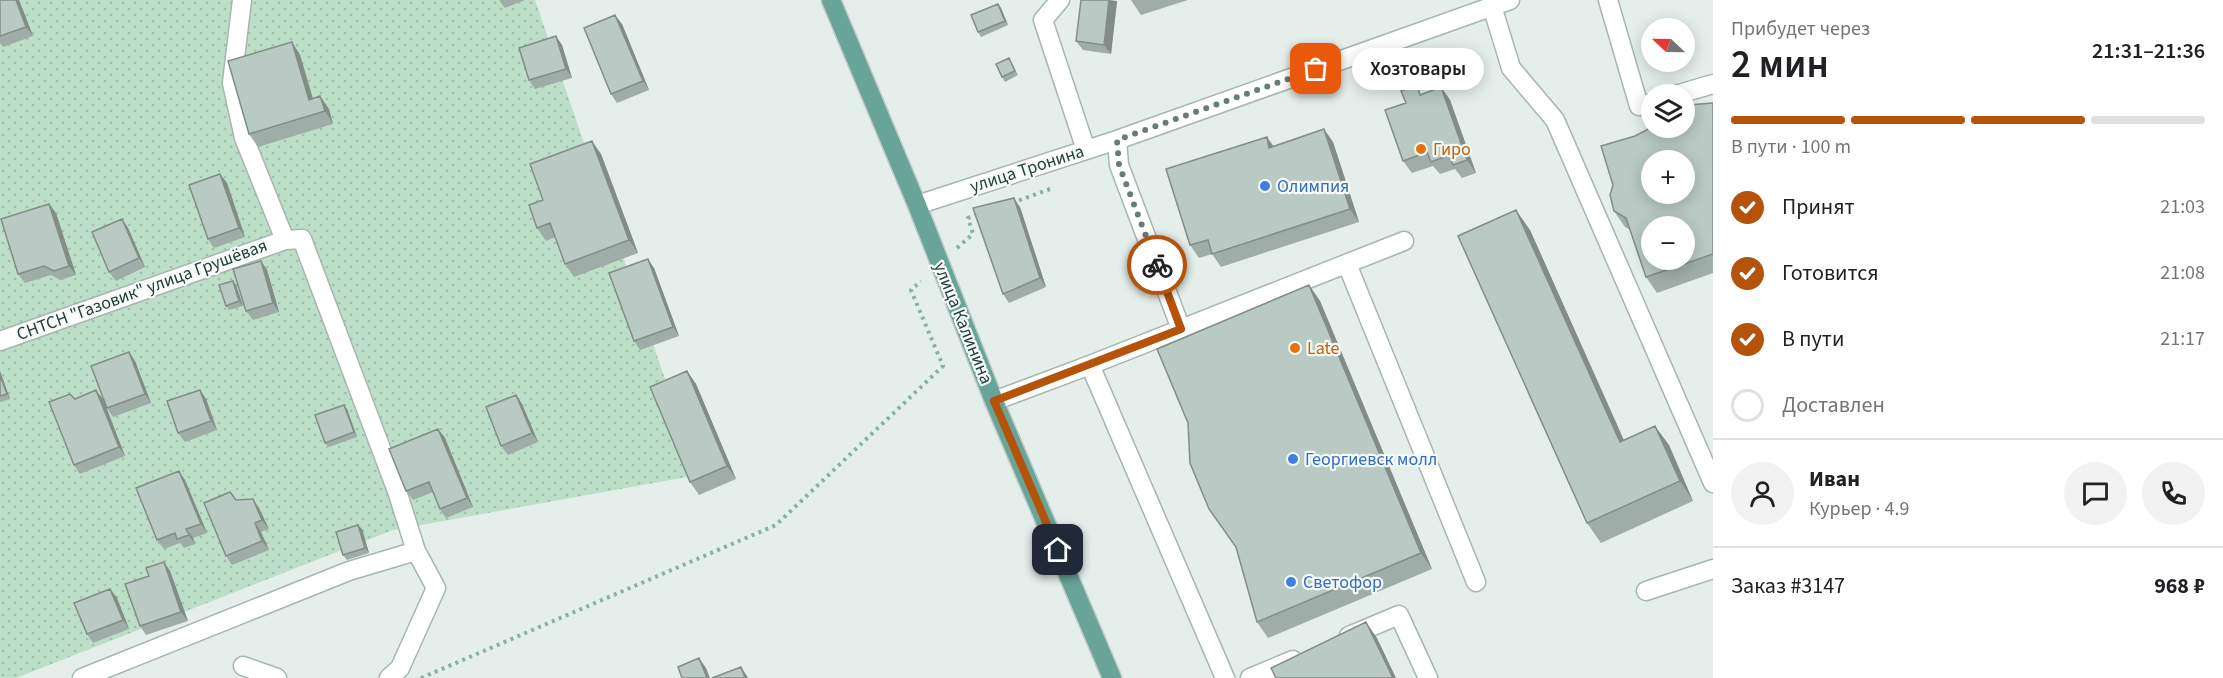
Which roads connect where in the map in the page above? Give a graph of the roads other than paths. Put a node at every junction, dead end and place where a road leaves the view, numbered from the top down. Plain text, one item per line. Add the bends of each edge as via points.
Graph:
1 (242, 0) edge
2 (831, 0) edge
3 (1060, 0) edge
4 (1510, 0) edge
5 (1608, 0) edge
6 (1492, 6) junction
7 (1713, 84) edge
8 (1695, 89) edge
9 (1641, 106) edge
10 (1117, 140) junction
11 (1086, 150) junction
12 (917, 206) junction
13 (285, 240) junction
14 (1404, 241) dead end
15 (1347, 264) junction
16 (1181, 329) junction
17 (0, 341) edge
18 (1090, 365) junction
19 (994, 401) junction
20 (1713, 483) edge
21 (416, 551) junction
22 (1713, 569) edge
23 (1476, 582) dead end
24 (1646, 591) dead end
25 (1335, 642) edge
26 (1314, 651) edge
27 (243, 666) dead end
28 (82, 678) edge
29 (277, 678) edge
30 (388, 678) edge
31 (1112, 678) edge
32 (1226, 678) edge
33 (1250, 678) edge
34 (1428, 678) edge

1 - 13 street via 232,83 244,138
2 - 12 main road, улица Калинина
3 - 11 street via 1043,20
4 - 6 street, улица Тронина
5 - 9 street
6 - 10 street, улица Тронина
6 - 20 street via 1511,68 1555,120
7 - 8 street
10 - 11 street, улица Тронина
10 - 16 street via 1119,165
11 - 12 street, улица Тронина
12 - 19 main road, улица Калинина
13 - 17 street, СНТСН "Газовик" улица Грушёвая
13 - 21 street via 302,239 398,491
14 - 15 street
15 - 16 street
15 - 23 street
16 - 18 street
18 - 19 street
18 - 32 street
19 - 31 main road, улица Калинина
21 - 28 street via 349,571
21 - 30 street via 436,588 400,668
22 - 24 street
25 - 34 street via 1399,615
26 - 33 street
27 - 29 street

